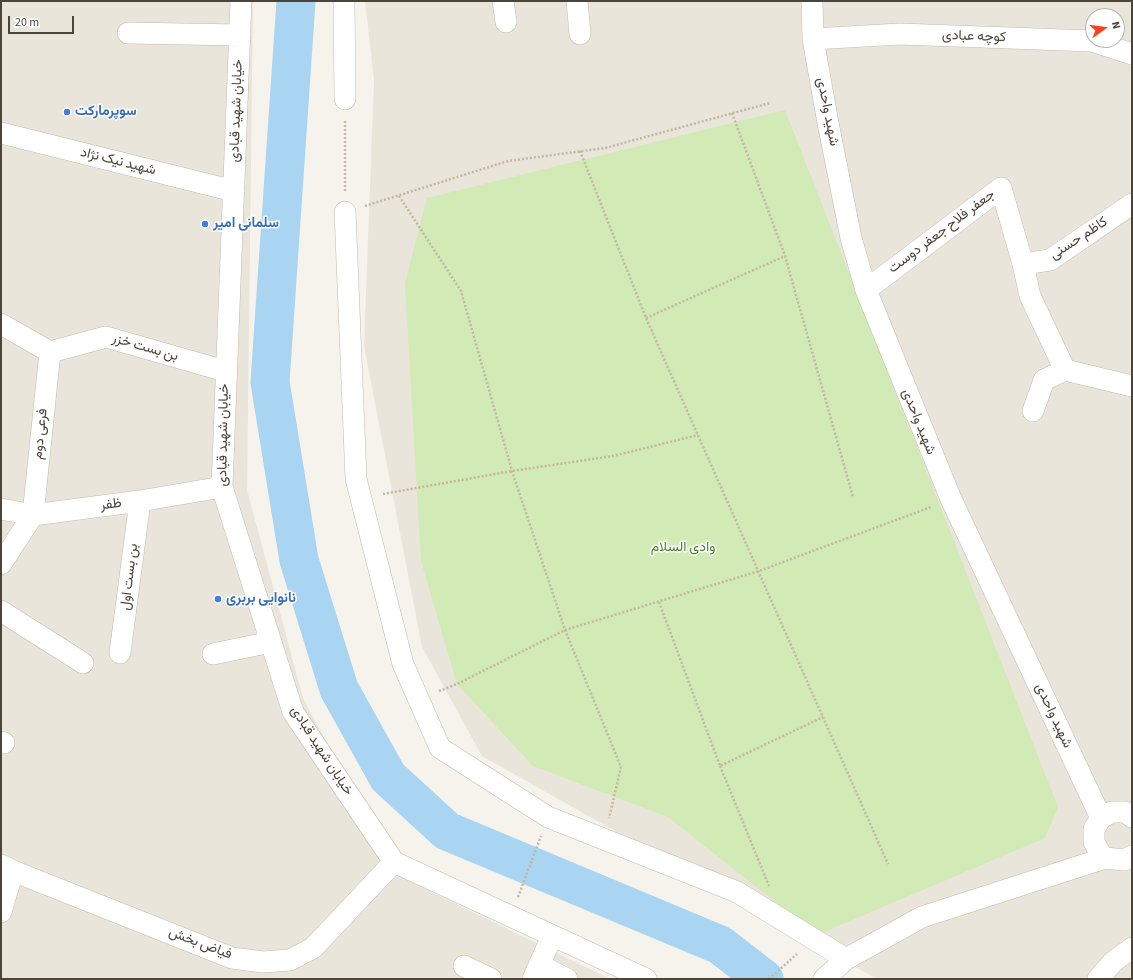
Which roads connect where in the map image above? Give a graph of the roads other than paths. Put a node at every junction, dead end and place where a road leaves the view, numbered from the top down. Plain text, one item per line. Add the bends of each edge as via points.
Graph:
1 (241, 1) edge
2 (344, 1) edge
3 (503, 1) edge
4 (577, 1) edge
5 (812, 1) edge
6 (506, 22) dead end
7 (128, 33) dead end
8 (580, 34) dead end
9 (240, 35) junction
10 (813, 40) junction
11 (1132, 54) edge
12 (345, 99) road end
13 (1, 133) edge
14 (234, 191) junction
15 (1132, 204) edge
16 (345, 212) road end
17 (1023, 264) junction
18 (866, 290) junction
19 (1, 324) edge
20 (50, 352) junction
21 (1065, 370) junction
22 (225, 371) junction
23 (1132, 386) edge
24 (1033, 411) dead end
25 (222, 487) junction
26 (140, 501) junction
27 (1, 509) edge
28 (33, 515) junction
29 (1, 564) edge
30 (1, 611) edge
31 (271, 642) junction
32 (120, 653) dead end
33 (213, 654) dead end
34 (83, 663) dead end
35 (1132, 817) edge
36 (1101, 818) junction
37 (1132, 856) edge
38 (1105, 858) junction
39 (394, 862) junction
40 (7, 868) edge
41 (1, 912) edge
42 (552, 936) junction
43 (1132, 948) edge
44 (846, 959) junction
45 (464, 966) dead end
46 (536, 972) edge
47 (491, 979) edge
48 (566, 979) edge
49 (646, 979) edge
50 (824, 979) edge
51 (1098, 979) edge

1 - 9 street, خیابان شهید قبادی
2 - 12 street
3 - 6 street
4 - 8 street
5 - 10 street, شهید واحدی
7 - 9 street
9 - 14 street, خیابان شهید قبادی
10 - 11 street, کوچه عبادی via 900,34 1092,41
10 - 18 street, شهید واحدی via 851,238
13 - 14 street, شهید نیک نژاد
14 - 22 street, خیابان شهید قبادی
15 - 17 street, کاظم حسنی via 1050,260
16 - 44 street via 356,479 403,664 440,748 548,817 738,892
17 - 18 street, جعفر فلاح جعفر دوست via 1001,188
17 - 21 street, جعفر فلاح جعفر دوست via 1030,296
18 - 36 street, شهید واحدی via 951,499
19 - 20 street
20 - 22 street, بن بست خزر via 106,336
20 - 28 street, فرعی دوم
21 - 23 street
21 - 24 street via 1044,380
22 - 25 street, خیابان شهید قبادی
25 - 26 street, ظفر
25 - 31 street, خیابان شهید قبادی
26 - 28 street, ظفر
26 - 32 street, بن بست اول
27 - 28 street, ظفر
28 - 29 street
30 - 34 street
31 - 33 street
31 - 39 street, خیابان شهید قبادی via 293,712
35 - 36 street via 1125,812 1112,812
36 - 38 street via 1094,829 1094,842
37 - 38 street via 1124,860
38 - 44 street via 922,917
39 - 40 street, فیاض بخش via 313,948 290,960 263,962 232,958
39 - 42 street
40 - 41 street
42 - 46 street
42 - 49 street
43 - 51 street via 1113,962
44 - 50 street
45 - 47 street
46 - 48 street

